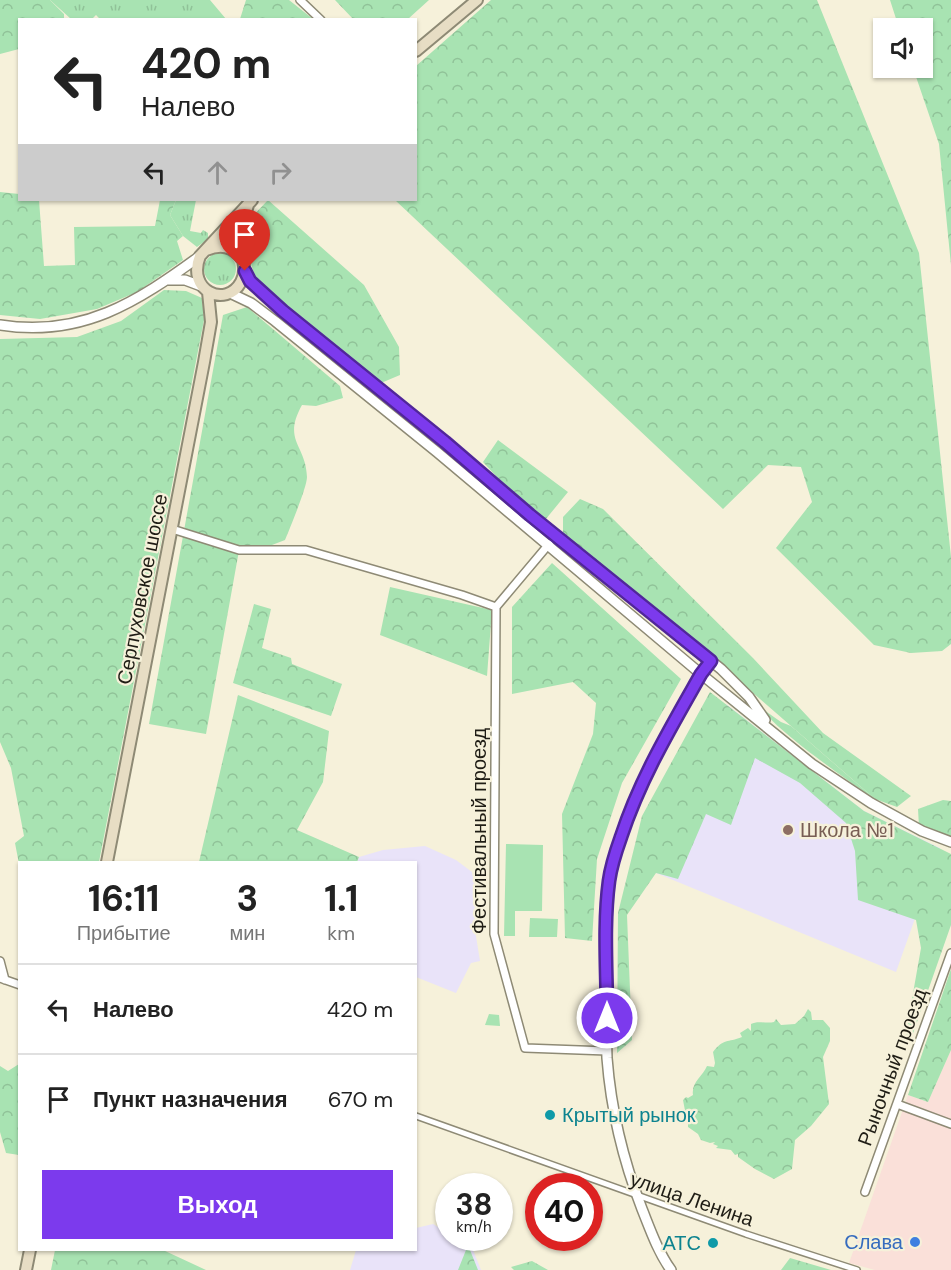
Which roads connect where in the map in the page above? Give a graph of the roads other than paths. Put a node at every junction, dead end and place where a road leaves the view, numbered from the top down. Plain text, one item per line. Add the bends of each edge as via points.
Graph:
1 (300, 0) edge
2 (477, 0) edge
3 (319, 18) edge
4 (417, 50) edge
5 (250, 202) edge
6 (203, 253) junction
7 (242, 259) junction
8 (245, 271) junction
9 (168, 280) junction
10 (204, 289) junction
11 (228, 294) junction
12 (283, 311) junction
13 (275, 321) junction
14 (211, 322) junction
15 (0, 325) edge
16 (445, 442) junction
17 (437, 452) junction
18 (530, 515) junction
19 (524, 525) junction
20 (172, 530) junction
21 (549, 544) junction
22 (630, 596) junction
23 (622, 606) junction
24 (496, 607) junction
25 (711, 661) junction
26 (701, 674) junction
27 (772, 730) junction
28 (951, 842) edge
29 (107, 861) edge
30 (951, 953) edge
31 (0, 961) edge
32 (3, 979) edge
33 (18, 984) edge
34 (607, 1051) junction
35 (897, 1104) junction
36 (417, 1116) edge
37 (951, 1124) edge
38 (865, 1192) dead end
39 (637, 1196) junction
40 (30, 1251) edge
41 (26, 1270) edge
42 (671, 1270) edge
43 (857, 1270) edge

1 - 3 street
2 - 4 main road
5 - 6 main road
5 - 7 main road via 243,221
6 - 7 main road via 217,246 229,247
6 - 9 street
6 - 10 main road via 196,276
7 - 8 main road
8 - 11 main road via 238,287
8 - 12 street via 250,281
9 - 10 street via 186,280
9 - 15 street via 98,317 38,328
10 - 11 main road via 218,295
10 - 14 main road
11 - 13 street via 251,303
11 - 14 main road
12 - 13 street
12 - 16 street
13 - 17 street
14 - 20 main road, Серпуховское шоссе
16 - 17 street
16 - 18 street
17 - 19 street
18 - 19 street
18 - 22 street
19 - 21 street
20 - 24 street via 239,550 306,550
20 - 29 main road, Серпуховское шоссе
21 - 23 street
21 - 24 street
22 - 23 street
22 - 25 street
23 - 26 street
24 - 34 street, Фестивальный проезд via 494,934 526,1049
25 - 26 street
25 - 27 street via 750,697
26 - 27 street
26 - 34 street via 648,768 615,853 606,933
27 - 28 street via 812,764 871,803
30 - 35 street, Рыночный проезд
31 - 32 street
32 - 33 street
34 - 39 street via 615,1115
35 - 37 street
35 - 38 street, Рыночный проезд
36 - 39 street, улица Ленина
39 - 42 street
39 - 43 street, улица Ленина
40 - 41 main road

